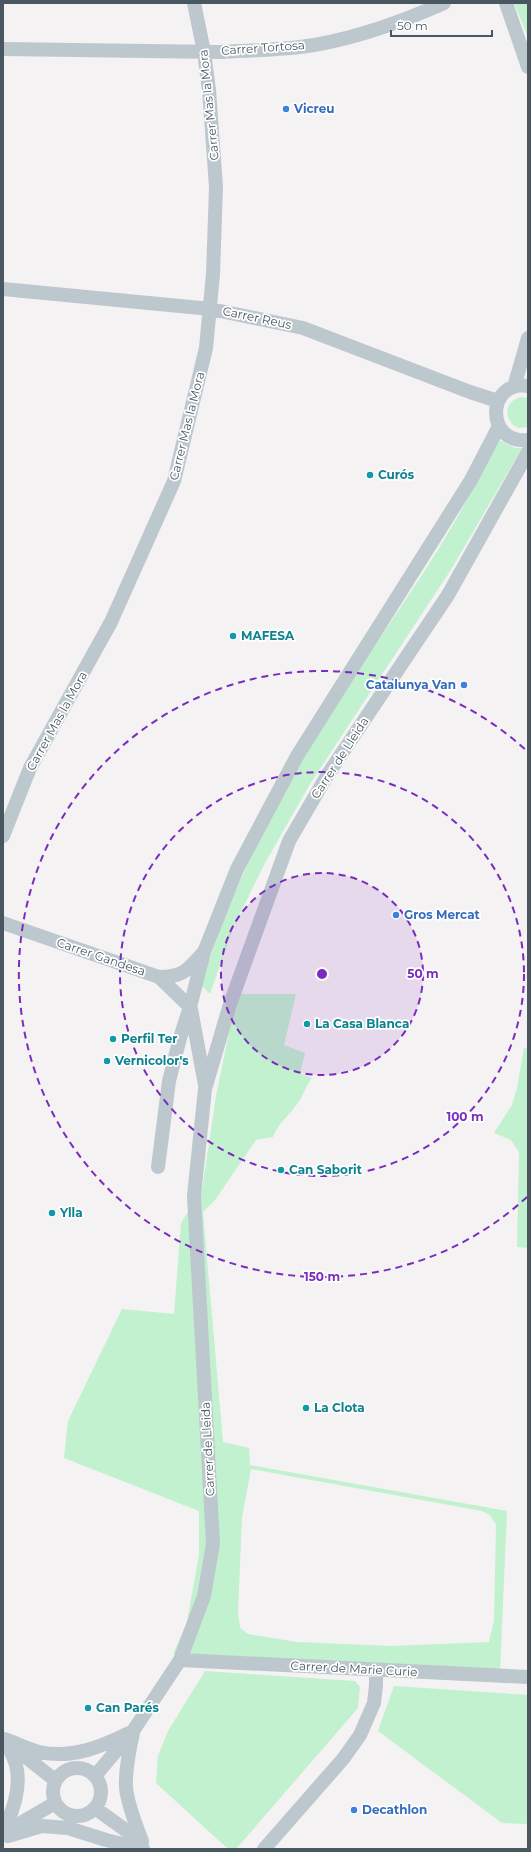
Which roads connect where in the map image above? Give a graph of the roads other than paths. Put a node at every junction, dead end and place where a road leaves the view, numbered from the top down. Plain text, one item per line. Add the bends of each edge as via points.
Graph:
1 (194, 3) edge
2 (444, 3) edge
3 (506, 3) edge
4 (3, 49) edge
5 (204, 52) junction
6 (528, 66) edge
7 (3, 289) edge
8 (211, 308) junction
9 (528, 338) edge
10 (521, 386) edge
11 (498, 401) junction
12 (499, 426) junction
13 (528, 440) edge
14 (528, 452) edge
15 (3, 836) edge
16 (3, 923) edge
17 (204, 952) junction
18 (159, 977) junction
19 (190, 1007) junction
20 (205, 1089) junction
21 (158, 1167) dead end
22 (180, 1660) junction
23 (376, 1671) junction
24 (528, 1677) edge
25 (133, 1731) junction
26 (4, 1739) edge
27 (95, 1776) junction
28 (55, 1780) junction
29 (55, 1804) junction
30 (95, 1808) junction
31 (5, 1837) edge
32 (106, 1840) junction
33 (145, 1846) edge
34 (118, 1849) edge
35 (264, 1849) edge

1 - 5 street, Carrer Mas la Mora
2 - 5 street, Carrer Tortosa via 413,17 302,47
3 - 6 street
4 - 5 street, Carrer Tortosa
5 - 8 street, Carrer Mas la Mora via 216,187
7 - 8 street, Carrer Reus
8 - 11 street, Carrer Reus via 303,328
8 - 15 street, Carrer Mas la Mora via 206,348 174,481 111,622 30,768
9 - 10 street
10 - 11 street via 506,391
11 - 12 street via 496,416
12 - 13 street via 510,437
12 - 17 street, Carrer de Lleida via 471,480 296,756 237,869
14 - 20 street, Carrer de Lleida via 448,595 328,774 289,841 230,1004
16 - 18 street, Carrer Gandesa
17 - 18 street via 182,974
17 - 19 street, Carrer de Lleida
18 - 19 street, Carrer Gandesa
19 - 20 street, Carrer de Lleida
19 - 21 street, Carrer de Lleida via 169,1081
20 - 22 street, Carrer de Lleida via 194,1196 213,1544 204,1596
22 - 23 street, Carrer de Marie Curie
22 - 25 street, Carrer de Lleida
23 - 24 street, Carrer de Marie Curie
23 - 35 street via 374,1703 360,1735 343,1759
25 - 26 street via 86,1751 63,1754 39,1752
25 - 27 street, Carrer de Lleida
25 - 33 street via 126,1788 132,1815
26 - 28 street
26 - 31 street via 16,1765 18,1789
27 - 28 street via 86,1770 74,1768 63,1772
27 - 30 street via 101,1792
28 - 29 street via 52,1789
29 - 30 street via 65,1814 74,1817 88,1814
29 - 31 street via 19,1824
30 - 33 street
31 - 32 street via 42,1826 68,1828
32 - 33 street
32 - 34 street

